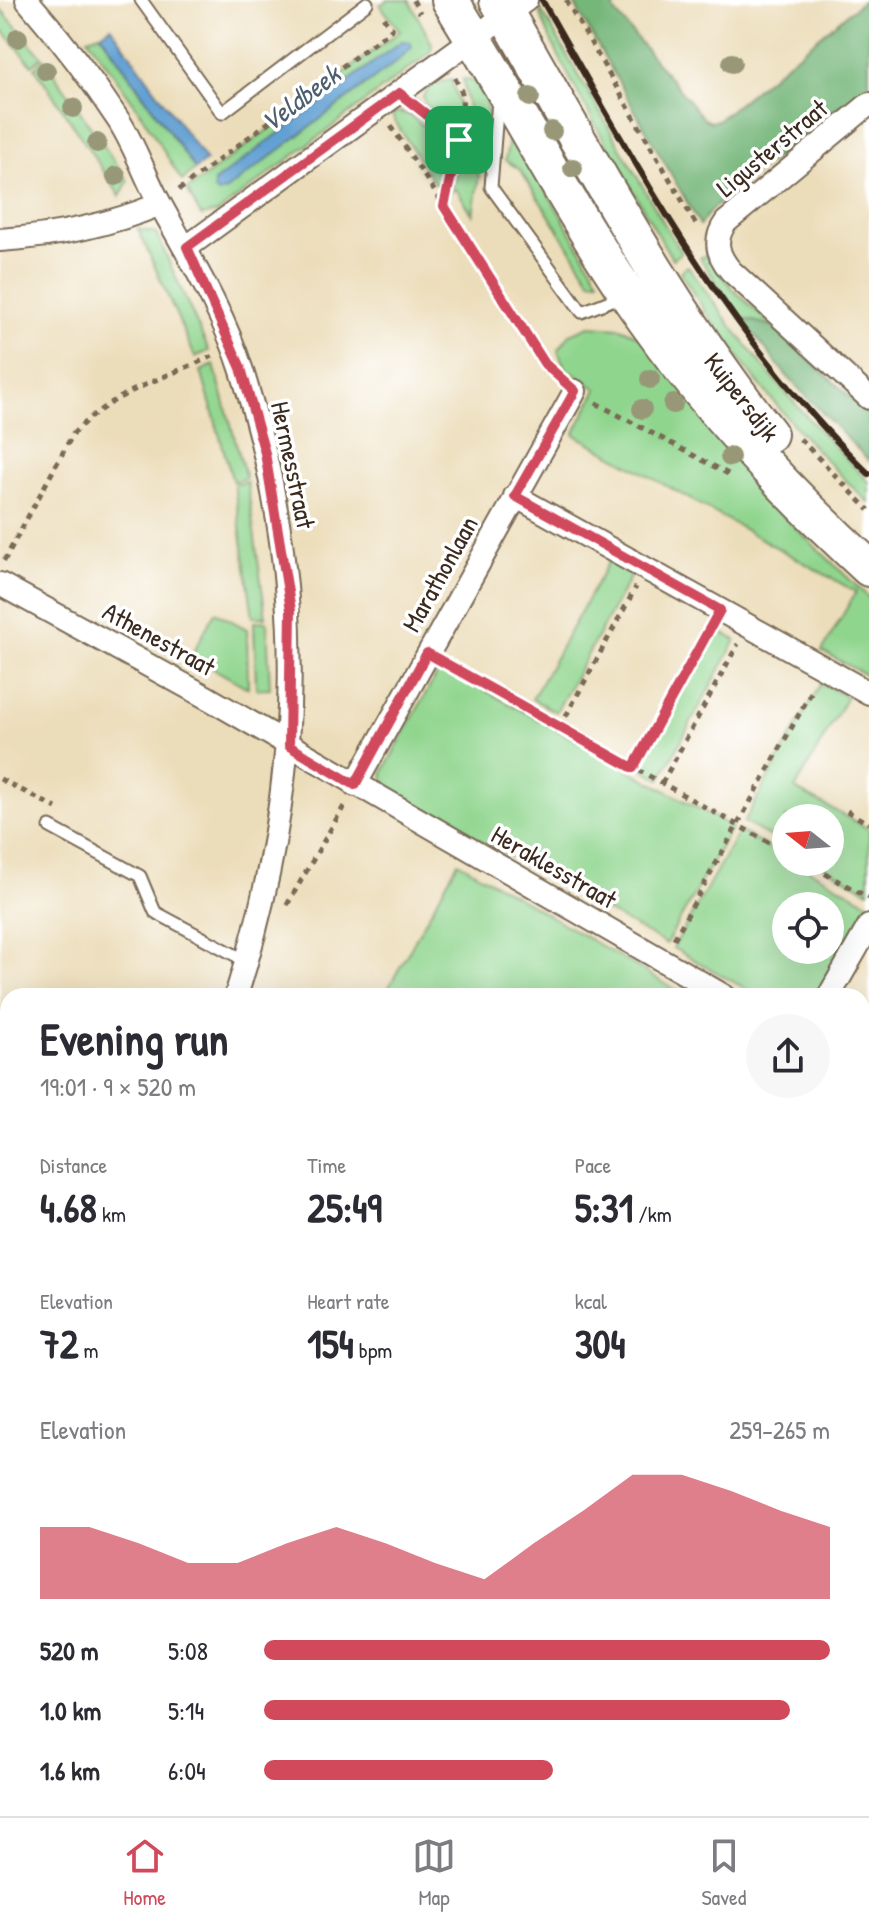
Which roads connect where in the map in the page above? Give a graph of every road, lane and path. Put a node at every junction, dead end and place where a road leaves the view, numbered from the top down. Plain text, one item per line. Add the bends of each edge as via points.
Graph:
1 (27, 0) edge
2 (141, 0) edge
3 (450, 0) edge
4 (566, 0) edge
5 (367, 3) dead end
6 (510, 5) edge
7 (378, 10) dead end
8 (474, 38) junction
9 (444, 59) junction
10 (499, 81) junction
11 (399, 93) junction
12 (869, 104) edge
13 (379, 108) junction
14 (459, 140) junction
15 (492, 166) junction
16 (160, 204) junction
17 (444, 206) junction
18 (717, 239) junction
19 (0, 240) edge
20 (187, 247) junction
21 (633, 266) junction
22 (232, 347) junction
23 (575, 391) junction
24 (869, 398) edge
25 (735, 478) dead end
26 (515, 496) junction
27 (869, 533) edge
28 (0, 568) edge
29 (869, 568) edge
30 (646, 569) junction
31 (0, 584) edge
32 (720, 610) junction
33 (748, 626) junction
34 (427, 653) junction
35 (825, 668) junction
36 (869, 693) edge
37 (560, 727) junction
38 (289, 746) junction
39 (633, 768) junction
40 (0, 779) edge
41 (662, 783) junction
42 (355, 785) junction
43 (847, 811) dead end
44 (869, 824) edge
45 (737, 825) junction
46 (50, 827) joint
47 (772, 844) edge
48 (829, 876) edge
49 (869, 898) edge
50 (281, 917) dead end
51 (869, 926) edge
52 (662, 961) junction
53 (247, 962) junction
54 (239, 988) edge
55 (710, 988) edge
56 (834, 988) edge

1 - 16 street, Hermesstraat via 120,123
2 - 5 lane via 222,113
3 - 8 main road, Kuipersdijk
4 - 18 path via 700,231
6 - 8 street, Kuipersdijk
6 - 21 main road, Kuipersdijk
7 - 16 path via 392,29
8 - 9 street
8 - 10 main road, Kuipersdijk
9 - 11 street
9 - 14 path via 462,93 465,113
10 - 15 lane
10 - 21 main road, Kuipersdijk
11 - 13 street
11 - 14 lane
12 - 18 street, Ligusterstraat via 726,222
13 - 17 path
13 - 20 street
14 - 15 lane
14 - 17 path
15 - 21 lane via 491,187 582,312
16 - 19 street via 117,222
16 - 20 street, Hermesstraat
17 - 23 path via 545,364
18 - 24 street via 721,259 731,271
20 - 22 street, Hermesstraat
21 - 27 main road, Kuipersdijk via 807,477
21 - 29 main road, Kuipersdijk via 674,359 780,480
22 - 28 path via 131,391 87,419 73,434
22 - 38 street, Hermesstraat via 265,453 291,610
23 - 25 path
23 - 26 street, Marathonlaan
26 - 30 street
26 - 34 street, Marathonlaan
30 - 32 street
30 - 37 path
31 - 38 street, Athenestraat
32 - 33 street
32 - 39 path
33 - 35 street
33 - 41 path
34 - 37 path
34 - 42 street, Marathonlaan
35 - 36 street
35 - 45 path
37 - 39 path
38 - 42 street
38 - 53 street, Hermesstraat via 273,857
39 - 41 path
40 - 46 path via 59,810
41 - 45 path
42 - 50 path
42 - 52 street, Heraklesstraat
43 - 44 path
45 - 47 path
45 - 52 path
46 - 53 lane via 140,876 155,912
48 - 49 path
51 - 56 street
52 - 55 street, Heraklesstraat
53 - 54 street, Hermesstraat

